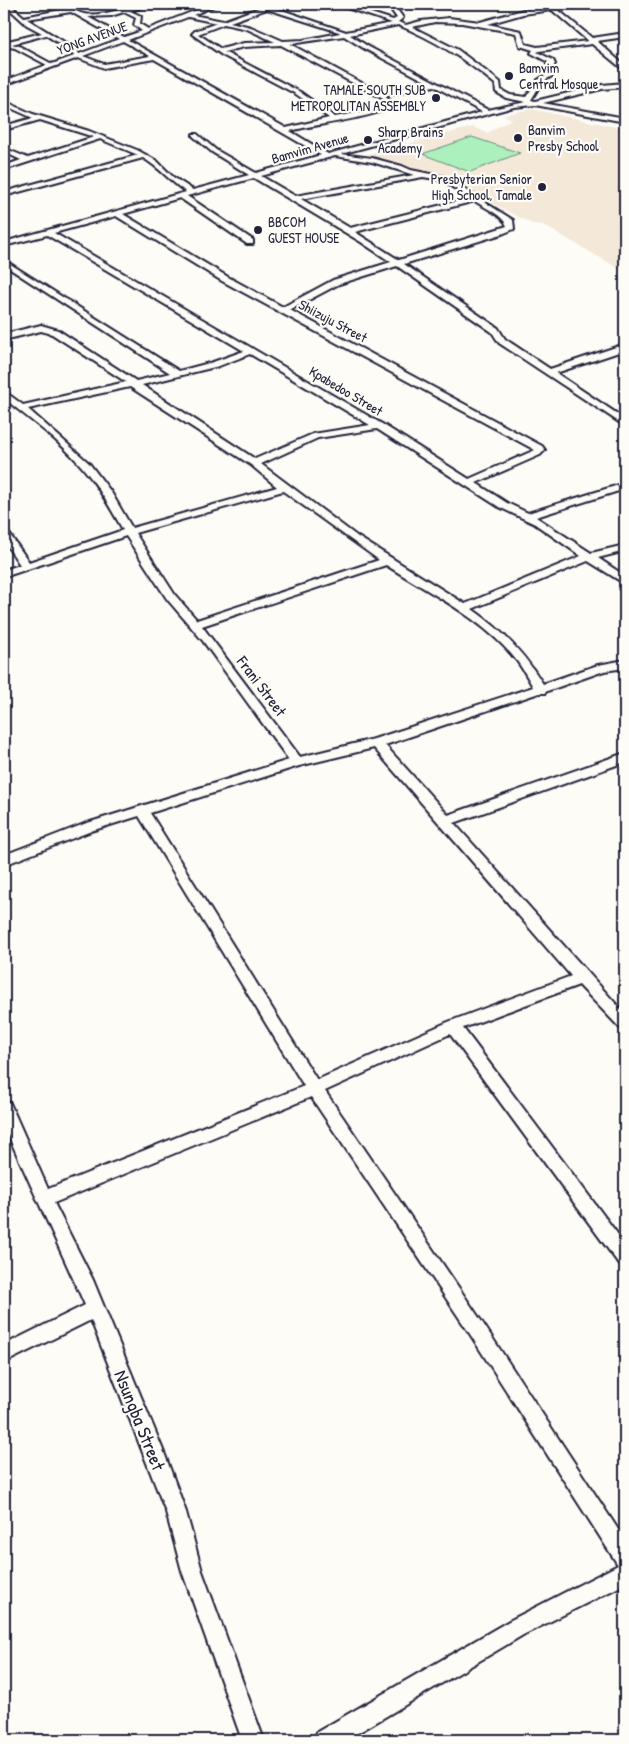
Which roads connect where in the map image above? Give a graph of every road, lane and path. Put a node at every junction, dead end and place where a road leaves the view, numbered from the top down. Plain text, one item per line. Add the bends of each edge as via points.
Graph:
1 (6, 4) edge
2 (61, 4) edge
3 (121, 4) edge
4 (149, 4) edge
5 (216, 4) edge
6 (277, 4) edge
7 (338, 4) edge
8 (390, 4) edge
9 (531, 4) edge
10 (520, 6) dead end
11 (551, 6) edge
12 (266, 7) junction
13 (72, 10) junction
14 (126, 11) junction
15 (187, 15) junction
16 (82, 16) junction
17 (480, 16) dead end
18 (22, 17) junction
19 (470, 21) junction
20 (226, 23) junction
21 (396, 23) junction
22 (479, 24) junction
23 (406, 27) junction
24 (144, 32) junction
25 (47, 33) junction
26 (347, 35) junction
27 (625, 35) edge
28 (124, 40) junction
29 (594, 41) junction
30 (4, 44) edge
31 (280, 44) junction
32 (537, 49) junction
33 (220, 51) junction
34 (77, 56) junction
35 (156, 57) junction
36 (52, 66) junction
37 (104, 66) junction
38 (625, 69) edge
39 (110, 73) dead end
40 (4, 83) edge
41 (434, 84) junction
42 (625, 85) edge
43 (379, 95) junction
44 (531, 102) junction
45 (4, 103) edge
46 (487, 112) junction
47 (40, 118) junction
48 (334, 119) junction
49 (625, 120) edge
50 (4, 128) edge
51 (284, 131) junction
52 (195, 135) dead end
53 (101, 137) junction
54 (4, 150) edge
55 (144, 156) junction
56 (330, 156) junction
57 (29, 161) junction
58 (4, 168) edge
59 (423, 175) junction
60 (256, 176) junction
61 (192, 193) junction
62 (4, 194) edge
63 (182, 196) junction
64 (296, 198) junction
65 (476, 199) junction
66 (117, 213) junction
67 (349, 230) junction
68 (48, 232) junction
69 (250, 242) dead end
70 (4, 244) edge
71 (4, 262) edge
72 (396, 262) junction
73 (284, 310) junction
74 (4, 337) edge
75 (625, 347) edge
76 (251, 351) junction
77 (551, 372) junction
78 (178, 374) junction
79 (132, 384) junction
80 (4, 394) edge
81 (20, 408) junction
82 (625, 423) edge
83 (379, 426) junction
84 (254, 463) junction
85 (468, 483) junction
86 (625, 486) edge
87 (284, 488) junction
88 (528, 516) junction
89 (128, 532) junction
90 (4, 534) edge
91 (625, 548) edge
92 (588, 558) junction
93 (387, 561) junction
94 (26, 567) junction
95 (4, 574) edge
96 (625, 581) edge
97 (463, 609) junction
98 (194, 624) junction
99 (625, 664) edge
100 (541, 690) junction
101 (377, 743) junction
102 (625, 757) edge
103 (297, 762) junction
104 (142, 810) junction
105 (446, 821) junction
106 (4, 860) edge
107 (582, 978) junction
108 (625, 1024) edge
109 (453, 1026) junction
110 (314, 1089) junction
111 (4, 1108) edge
112 (44, 1199) junction
113 (625, 1258) edge
114 (95, 1309) junction
115 (4, 1354) edge
116 (625, 1558) edge
117 (625, 1573) edge
118 (253, 1740) edge
119 (325, 1740) edge

1 - 18 street
2 - 13 street
3 - 14 street
4 - 14 street
5 - 15 street, YONG AVENUE
6 - 12 street
7 - 21 street
8 - 21 street via 400,18
9 - 10 street
11 - 22 street
11 - 29 street
12 - 20 street
12 - 26 street
13 - 16 street
13 - 18 street
14 - 16 street
14 - 24 street via 139,17 137,25 145,29
15 - 20 street
15 - 24 street, YONG AVENUE
16 - 28 street
17 - 19 street
18 - 25 street
19 - 22 street
19 - 23 street via 437,19
20 - 31 street via 246,27
20 - 33 street via 195,33
21 - 23 street
21 - 26 street
22 - 32 street via 518,32 522,45
23 - 44 street via 466,58 497,82 498,91 503,94
24 - 28 street, YONG AVENUE
25 - 30 street
25 - 34 street via 75,51
26 - 31 street
26 - 41 street
27 - 29 street
28 - 34 street, YONG AVENUE
28 - 35 street
29 - 32 street
29 - 38 street
30 - 36 street via 17,47
31 - 33 street via 244,45
31 - 43 street via 302,52
32 - 44 street via 533,52 552,64 547,73 549,76 540,81
33 - 48 street via 298,93
34 - 36 street, YONG AVENUE
34 - 37 street
35 - 37 street
35 - 51 street
36 - 40 street, YONG AVENUE
37 - 39 street via 110,69
41 - 43 street
41 - 46 street
42 - 44 street via 602,86
43 - 48 street via 391,105 378,111
44 - 46 street, Bamvim Avenue
44 - 49 street, Bamvim Avenue
45 - 47 street
46 - 56 street, Bamvim Avenue
47 - 50 street
47 - 53 street
48 - 51 street
51 - 56 street
52 - 60 street via 214,151
53 - 55 street
53 - 57 street
54 - 57 street
55 - 61 street
55 - 62 street
56 - 59 street via 372,160
56 - 60 street, Bamvim Avenue
57 - 58 street
59 - 64 street
59 - 65 street via 443,178
60 - 61 street, Bamvim Avenue
60 - 64 street
61 - 63 street, Bamvim Avenue
63 - 66 street, Bamvim Avenue
63 - 69 street
64 - 67 street
65 - 67 street
65 - 72 street via 510,222 510,229
66 - 68 street, Bamvim Avenue
66 - 73 street, Shiizuju Street via 224,279
67 - 72 street
68 - 70 street, Bamvim Avenue
68 - 76 street, Kpabedoo Street
71 - 78 street
72 - 73 street via 336,282
72 - 77 street via 495,330 502,341
73 - 85 street, Shiizuju Street via 540,450
74 - 79 street via 48,329
75 - 77 street
76 - 78 street
76 - 83 street, Kpabedoo Street
77 - 82 street
78 - 79 street
79 - 81 street
79 - 84 street
80 - 81 street, Frani Street
81 - 89 street, Frani Street via 86,465 106,492
83 - 84 street via 316,436
83 - 85 street, Kpabedoo Street
84 - 87 street
85 - 88 street, Kpabedoo Street
86 - 88 street
87 - 89 street
87 - 93 street
88 - 92 street, Kpabedoo Street
89 - 94 street
89 - 98 street, Frani Street
90 - 94 street
91 - 92 street
92 - 96 street, Kpabedoo Street
92 - 97 street
93 - 97 street
93 - 98 street
94 - 95 street
97 - 100 street via 502,638 521,658
98 - 103 street, Frani Street
99 - 100 street via 602,668
100 - 101 street
101 - 103 street
101 - 105 street
102 - 105 street
103 - 104 street
104 - 106 street
104 - 110 street
105 - 107 street
107 - 108 street
107 - 109 street
109 - 110 street
109 - 113 street
110 - 112 street
110 - 116 street via 474,1325
111 - 112 street, Nsungba Street
112 - 114 street, Nsungba Street
114 - 115 street
114 - 118 street, Nsungba Street via 173,1504 192,1571
117 - 119 street via 516,1628

